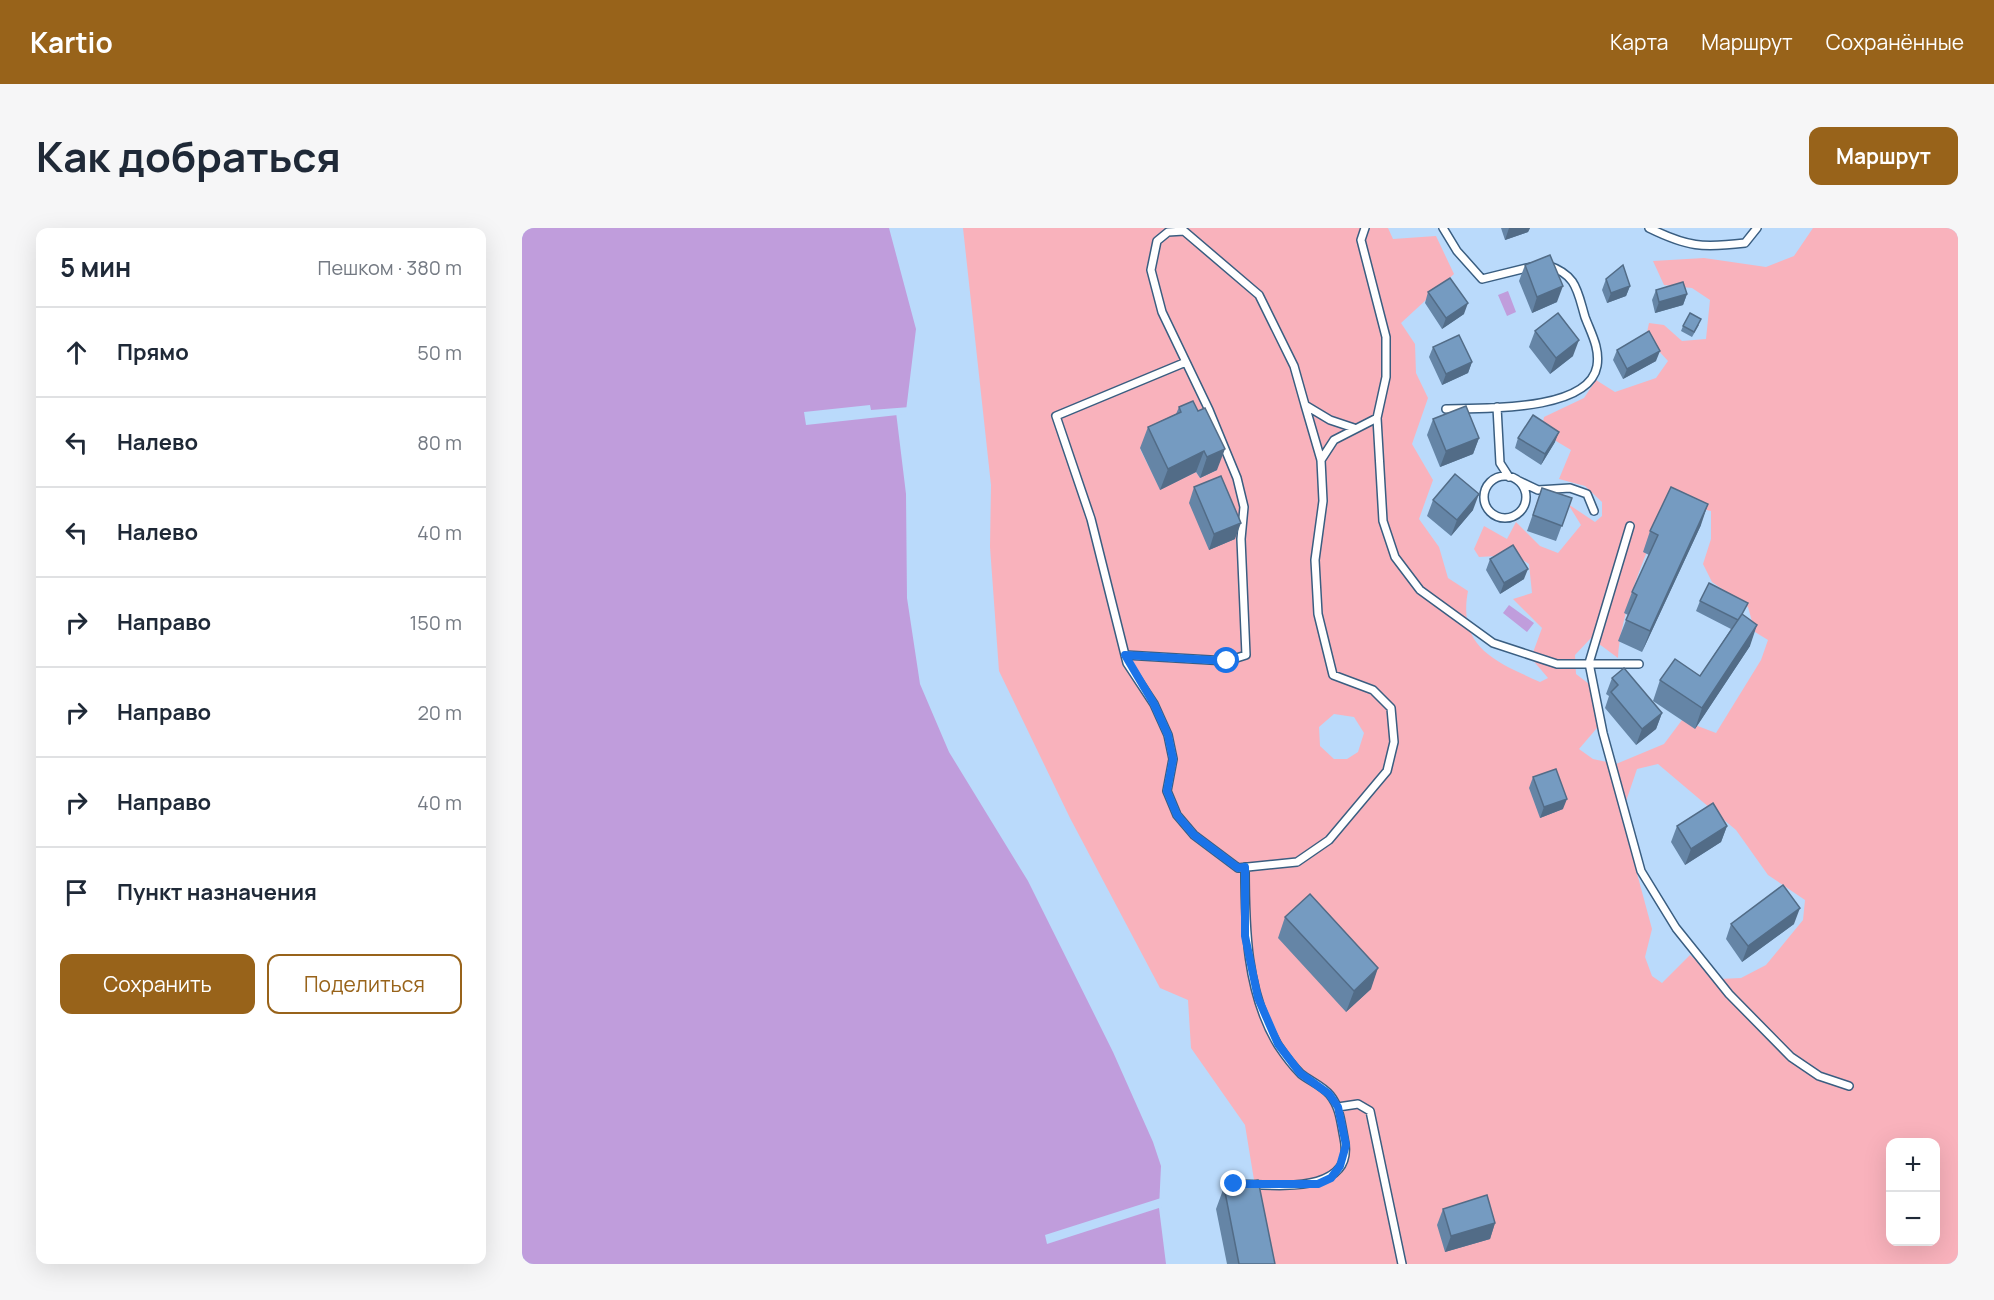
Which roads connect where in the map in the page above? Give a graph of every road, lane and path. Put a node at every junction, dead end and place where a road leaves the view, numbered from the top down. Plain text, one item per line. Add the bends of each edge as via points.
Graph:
1 (1365, 228) edge
2 (1443, 228) edge
3 (1649, 228) edge
4 (1757, 228) edge
5 (1186, 362) junction
6 (1305, 405) junction
7 (1497, 407) junction
8 (1446, 409) dead end
9 (1377, 418) junction
10 (1354, 428) junction
11 (1321, 460) junction
12 (1509, 477) junction
13 (1518, 482) junction
14 (1594, 511) dead end
15 (1630, 526) dead end
16 (1125, 655) junction
17 (1589, 663) junction
18 (1639, 664) dead end
19 (1245, 867) junction
20 (1849, 1086) dead end
21 (1338, 1107) junction
22 (1234, 1184) edge
23 (1402, 1264) edge

1 - 9 lane via 1361,240 1386,337 1386,376
2 - 7 lane via 1482,279 1543,263 1563,270 1579,289 1596,344 1597,366 1589,382 1567,397
3 - 4 lane via 1677,242 1706,248 1745,243
5 - 6 lane via 1162,312 1151,270 1157,241 1168,232 1184,231 1259,295 1294,366
5 - 16 lane via 1056,416 1091,519
5 - 16 lane via 1237,477 1244,507 1241,539 1246,655 1227,661
6 - 10 lane
6 - 11 lane
7 - 8 lane
7 - 12 lane via 1500,463
9 - 10 lane
9 - 17 lane via 1383,521 1395,557 1420,590 1493,643 1557,664
10 - 11 lane via 1334,440
11 - 19 lane via 1323,501 1315,560 1318,614 1333,675 1373,690 1390,708 1394,742 1387,771 1329,840 1297,862
12 - 13 lane
12 - 13 lane via 1498,477 1484,493 1491,513 1501,518 1521,511 1525,490
13 - 14 lane via 1538,490 1570,488 1587,494
15 - 17 lane
16 - 19 lane via 1168,735 1173,759 1167,791 1177,815 1194,835 1238,868
17 - 18 lane
17 - 20 lane via 1603,733 1647,881 1677,928 1736,1002 1791,1057 1819,1076
19 - 21 lane via 1245,936 1258,998 1278,1044 1300,1073 1329,1094
21 - 22 lane via 1346,1145 1340,1166 1331,1178 1318,1184
21 - 23 lane via 1358,1104 1370,1111

